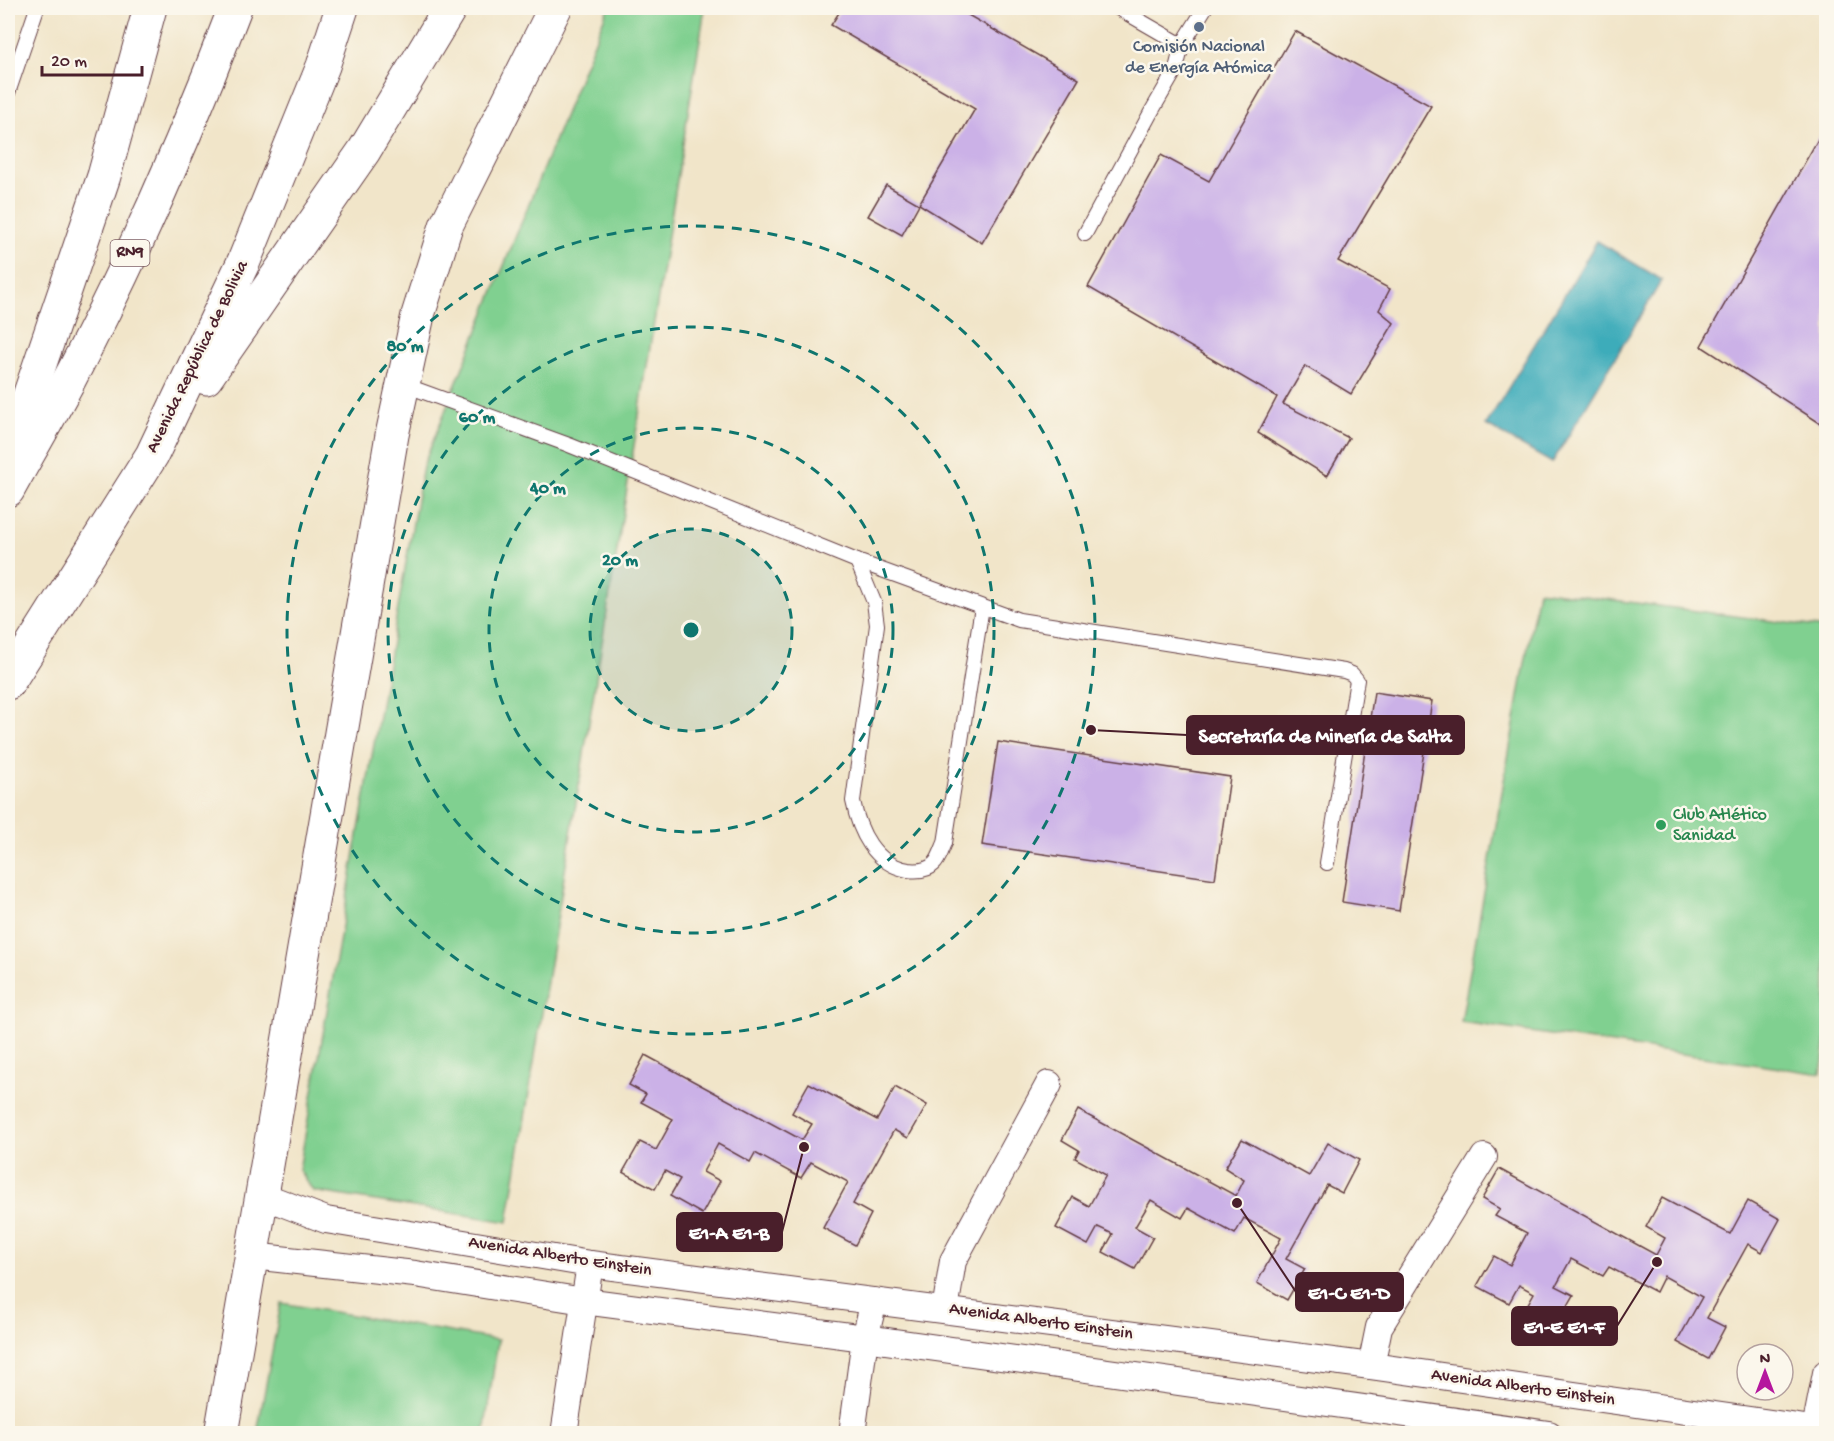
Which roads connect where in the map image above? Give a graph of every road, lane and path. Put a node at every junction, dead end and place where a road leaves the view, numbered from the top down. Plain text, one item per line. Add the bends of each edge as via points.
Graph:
1 (37, 8) edge
2 (150, 8) edge
3 (235, 8) edge
4 (342, 8) edge
5 (450, 8) edge
6 (555, 8) edge
7 (1118, 8) edge
8 (1205, 8) edge
9 (1182, 45) junction
10 (8, 93) edge
11 (1085, 234) dead end
12 (402, 384) junction
13 (152, 455) junction
14 (8, 458) edge
15 (8, 490) edge
16 (857, 561) junction
17 (982, 607) junction
18 (8, 683) edge
19 (1327, 863) dead end
20 (1050, 1084) dead end
21 (1484, 1157) dead end
22 (261, 1195) junction
23 (252, 1256) junction
24 (590, 1264) junction
25 (584, 1300) junction
26 (874, 1300) junction
27 (945, 1310) junction
28 (865, 1338) junction
29 (1371, 1366) junction
30 (1827, 1373) edge
31 (1819, 1431) edge
32 (220, 1434) edge
33 (564, 1434) edge
34 (852, 1434) edge
35 (1549, 1434) edge

1 - 10 lane
2 - 14 main road via 104,176
3 - 15 main road, RN9 via 112,292
4 - 13 main road, Avenida República de Bolivia via 323,66 244,261
5 - 13 main road via 364,151
6 - 12 main road via 446,226 418,315
7 - 9 lane
8 - 9 lane
9 - 11 lane via 1176,69
12 - 16 lane via 569,445
12 - 22 main road
13 - 18 main road, Avenida República de Bolivia
16 - 17 lane
16 - 17 lane via 874,602 877,625 853,801 867,843 883,859 900,868 919,872 934,864 945,843
17 - 19 lane via 1019,620 1352,674 1357,680
20 - 27 street via 953,1261
21 - 29 street via 1379,1328
22 - 23 main road
22 - 24 street, Avenida Alberto Einstein via 326,1220
23 - 25 street, Avenida Alberto Einstein via 415,1274
23 - 32 main road
24 - 25 street
24 - 26 street, Avenida Alberto Einstein
25 - 28 street, Avenida Alberto Einstein
25 - 33 street
26 - 27 street, Avenida Alberto Einstein
26 - 28 street
27 - 29 street, Avenida Alberto Einstein
28 - 34 street
28 - 35 street, Avenida Alberto Einstein
29 - 31 street, Avenida Alberto Einstein
30 - 31 street

